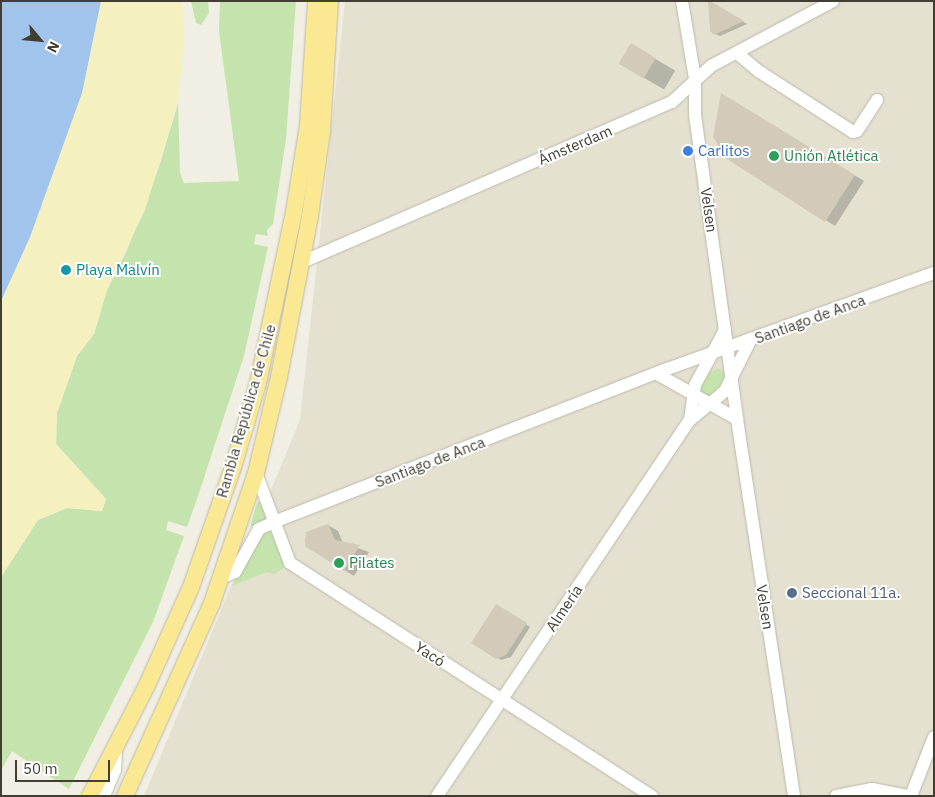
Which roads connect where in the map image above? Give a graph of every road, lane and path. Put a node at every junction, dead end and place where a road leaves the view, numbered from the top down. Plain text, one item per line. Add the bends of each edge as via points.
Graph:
1 (316, 1) edge
2 (330, 1) edge
3 (682, 1) edge
4 (833, 1) edge
5 (737, 52) junction
6 (695, 79) junction
7 (877, 100) dead end
8 (302, 262) junction
9 (934, 273) edge
10 (725, 330) junction
11 (750, 341) junction
12 (728, 349) junction
13 (710, 355) junction
14 (733, 374) junction
15 (660, 375) junction
16 (692, 396) junction
17 (710, 406) junction
18 (737, 419) junction
19 (690, 420) junction
20 (256, 473) junction
21 (274, 522) junction
22 (223, 577) junction
23 (502, 700) junction
24 (934, 738) edge
25 (117, 745) junction
26 (90, 796) edge
27 (104, 796) edge
28 (124, 796) edge
29 (437, 796) edge
30 (652, 796) edge
31 (794, 796) edge
32 (836, 796) edge
33 (909, 796) edge

1 - 25 main road, Rambla República de Chile via 305,145 277,300 258,383 234,464 190,587
2 - 8 main road, Rambla República de Chile via 322,131
3 - 6 street, Velsen
4 - 5 street, Ámsterdam
5 - 6 street, Ámsterdam
5 - 7 street via 760,72 853,132 857,131
6 - 8 street, Ámsterdam via 672,102
6 - 10 street, Velsen via 695,114
8 - 20 main road, Rambla República de Chile
9 - 11 street, Santiago de Anca
10 - 12 street, Velsen
10 - 13 street, Almería
11 - 12 street, Santiago de Anca
11 - 14 street, Almería
12 - 13 street, Santiago de Anca
12 - 14 street, Velsen
13 - 15 street, Santiago de Anca
13 - 16 street, Almería
14 - 17 street, Almería via 725,391
14 - 18 street, Velsen
15 - 16 street
15 - 21 street, Santiago de Anca
16 - 17 street
16 - 19 street, Almería
17 - 18 street
17 - 19 street, Almería
18 - 31 street, Velsen
19 - 23 street, Almería
20 - 21 street, Yacó
20 - 22 main road, Rambla República de Chile
21 - 22 street, Santiago de Anca via 259,529 234,572
21 - 23 street, Yacó via 284,553 300,571
22 - 28 main road, Rambla República de Chile
23 - 29 street, Almería
23 - 30 street, Yacó
24 - 33 street
25 - 26 main road, Rambla República de Chile
25 - 27 street via 114,770
32 - 33 street via 872,789

